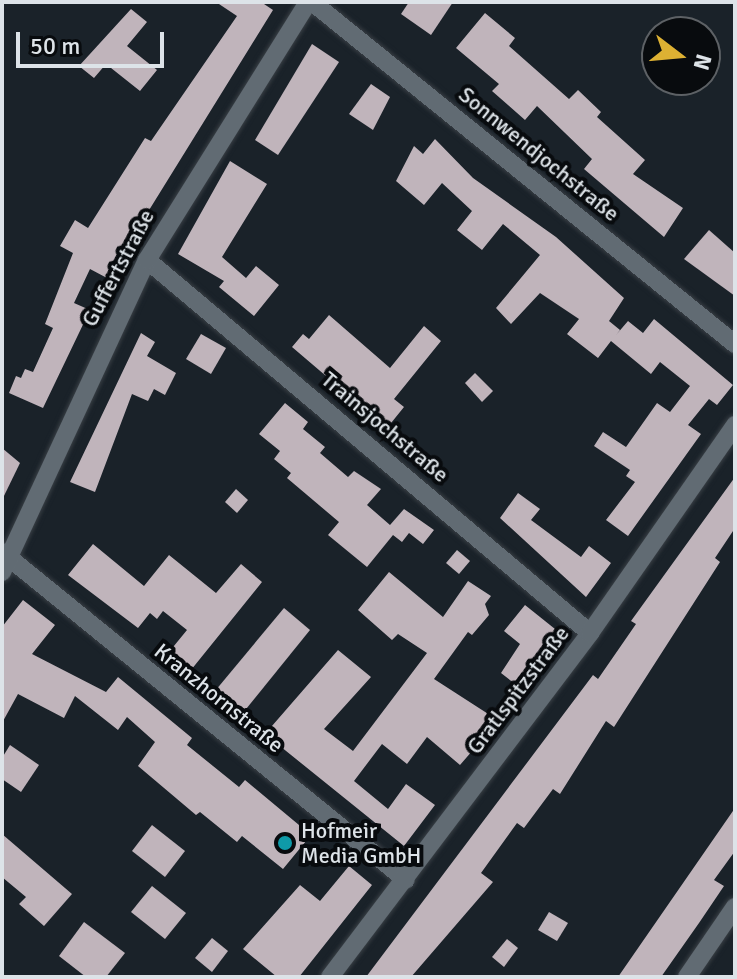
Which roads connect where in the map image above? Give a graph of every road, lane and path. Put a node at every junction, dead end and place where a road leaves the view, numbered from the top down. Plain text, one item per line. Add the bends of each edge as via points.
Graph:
1 (310, 2) edge
2 (147, 260) junction
3 (735, 344) edge
4 (735, 425) edge
5 (4, 561) edge
6 (590, 633) junction
7 (406, 880) junction
8 (735, 907) edge
9 (330, 977) edge
10 (687, 977) edge

1 - 2 street, Guffertstraße
1 - 3 street, Sonnwendjochstraße
2 - 5 street, Guffertstraße
2 - 6 street, Trainsjochstraße
4 - 6 street, Gratlspitzstraße
5 - 7 street, Kranzhornstraße
6 - 7 street, Gratlspitzstraße
7 - 9 street, Gratlspitzstraße
8 - 10 street

